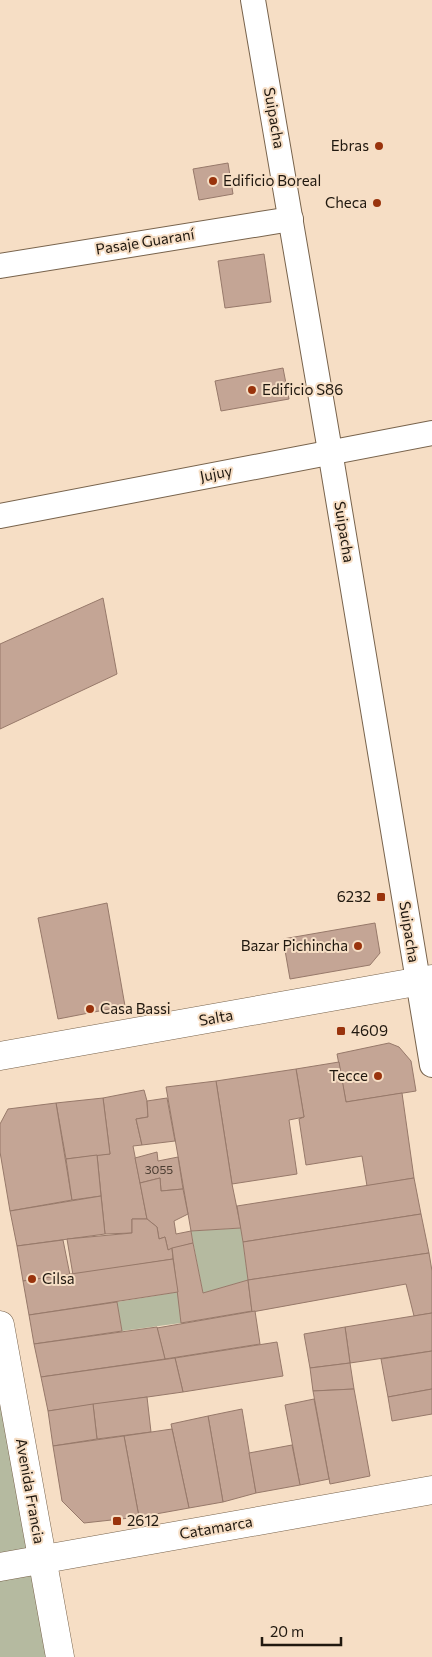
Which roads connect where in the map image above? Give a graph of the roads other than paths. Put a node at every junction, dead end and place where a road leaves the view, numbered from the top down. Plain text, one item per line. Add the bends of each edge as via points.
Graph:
1 (253, 0) edge
2 (291, 219) junction
3 (0, 266) edge
4 (432, 433) edge
5 (330, 452) junction
6 (0, 516) edge
7 (425, 981) edge
8 (0, 1056) edge
9 (432, 1065) edge
10 (0, 1325) edge
11 (432, 1490) edge
12 (42, 1559) junction
13 (0, 1567) edge
14 (60, 1657) edge

1 - 2 street, Suipacha
2 - 3 street, Pasaje Guaraní
2 - 5 street, Suipacha
4 - 5 street, Jujuy
5 - 6 street, Jujuy
5 - 7 street, Suipacha
7 - 8 main road, Salta
7 - 9 street, Suipacha
10 - 12 main road, Avenida Francia
11 - 12 main road, Catamarca
12 - 13 main road, Catamarca
12 - 14 main road, Avenida Francia

